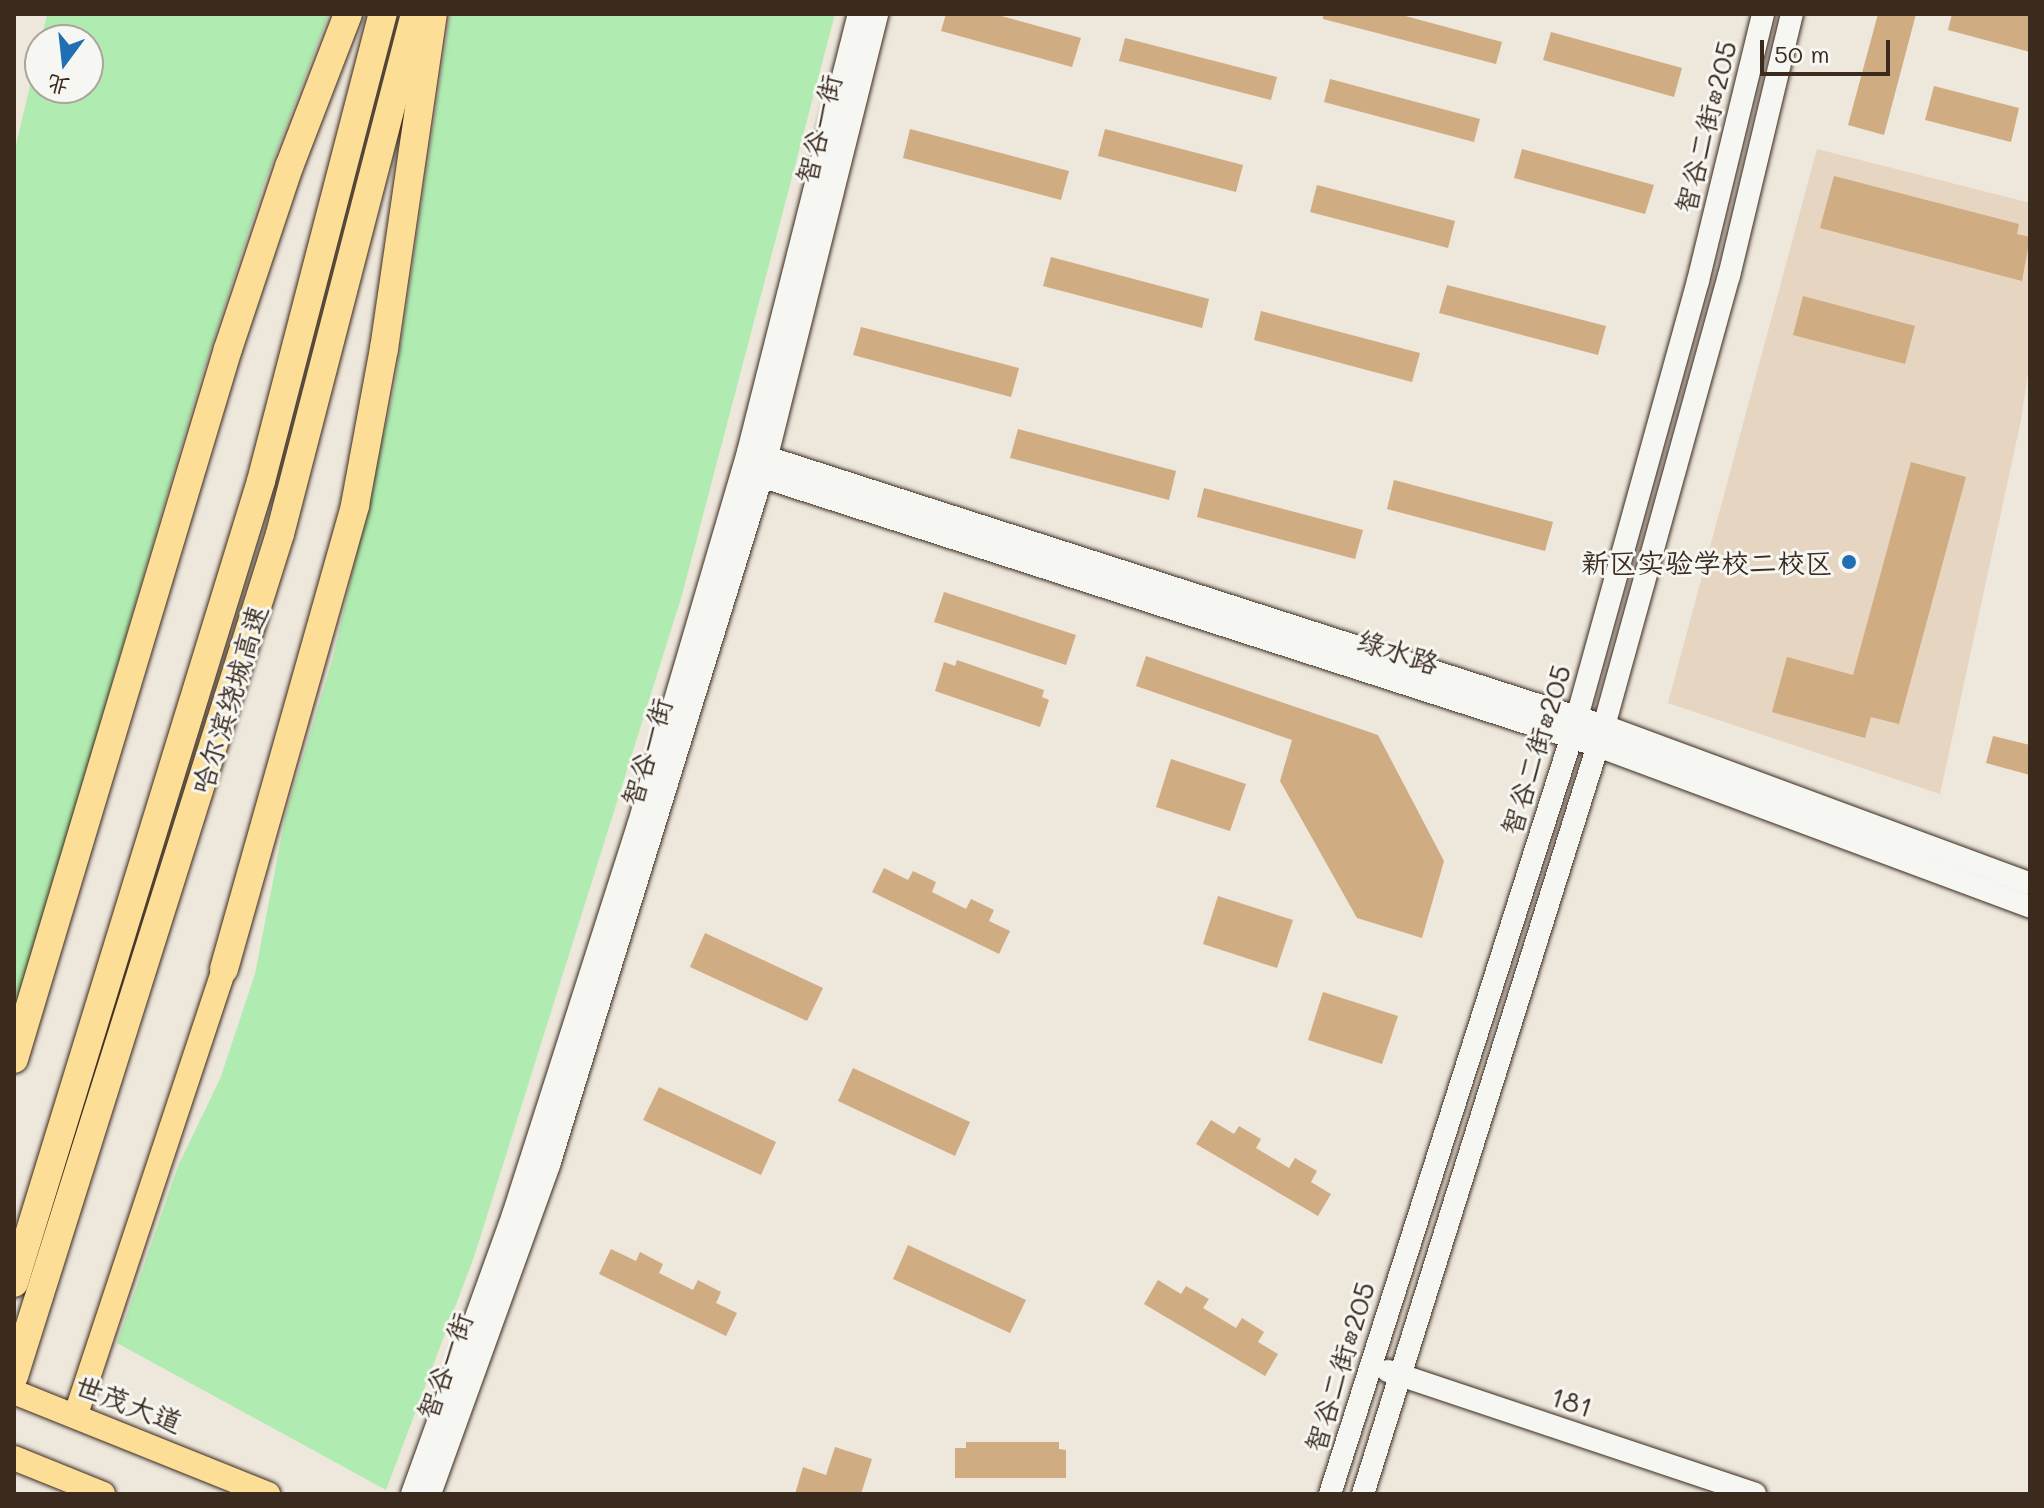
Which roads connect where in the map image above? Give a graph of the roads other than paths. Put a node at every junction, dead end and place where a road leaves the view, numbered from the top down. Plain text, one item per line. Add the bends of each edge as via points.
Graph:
1 (348, 14) edge
2 (383, 14) edge
3 (415, 14) edge
4 (433, 14) edge
5 (859, 14) edge
6 (877, 14) edge
7 (1763, 14) edge
8 (1792, 14) edge
9 (755, 464) junction
10 (1574, 728) junction
11 (1601, 736) junction
12 (2030, 884) edge
13 (2030, 907) edge
14 (224, 969) joint
15 (14, 1059) edge
16 (14, 1283) edge
17 (1370, 1365) junction
18 (14, 1376) edge
19 (1401, 1376) junction
20 (14, 1392) edge
21 (76, 1414) junction
22 (14, 1458) edge
23 (103, 1494) edge
24 (268, 1494) edge
25 (412, 1494) edge
26 (430, 1494) edge
27 (1330, 1494) edge
28 (1363, 1494) edge
29 (1755, 1494) edge

1 - 15 highway via 232,335
2 - 16 highway, 哈尔滨绕城高速 via 261,481
3 - 18 highway, 哈尔滨绕城高速 via 280,534
4 - 14 highway via 384,349 355,505
5 - 9 main road, 智谷一街
6 - 9 main road, 智谷一街
7 - 10 main road, 智谷二街•205 via 1698,281
8 - 11 main road, 智谷二街•205 via 1729,276
9 - 10 main road, 绿水路
9 - 25 main road, 智谷一街 via 594,968
9 - 26 main road, 智谷一街 via 549,1165
10 - 11 main road, 绿水路
10 - 17 main road, 智谷二街•205
11 - 12 main road, 绿水路
11 - 13 main road, 绿水路
11 - 19 main road, 智谷二街•205
14 - 21 main road
17 - 19 main road, 181
17 - 27 main road, 智谷二街•205
19 - 28 main road, 智谷二街•205
19 - 29 main road, 181
20 - 21 main road, 世茂大道
21 - 24 main road, 世茂大道
22 - 23 main road

